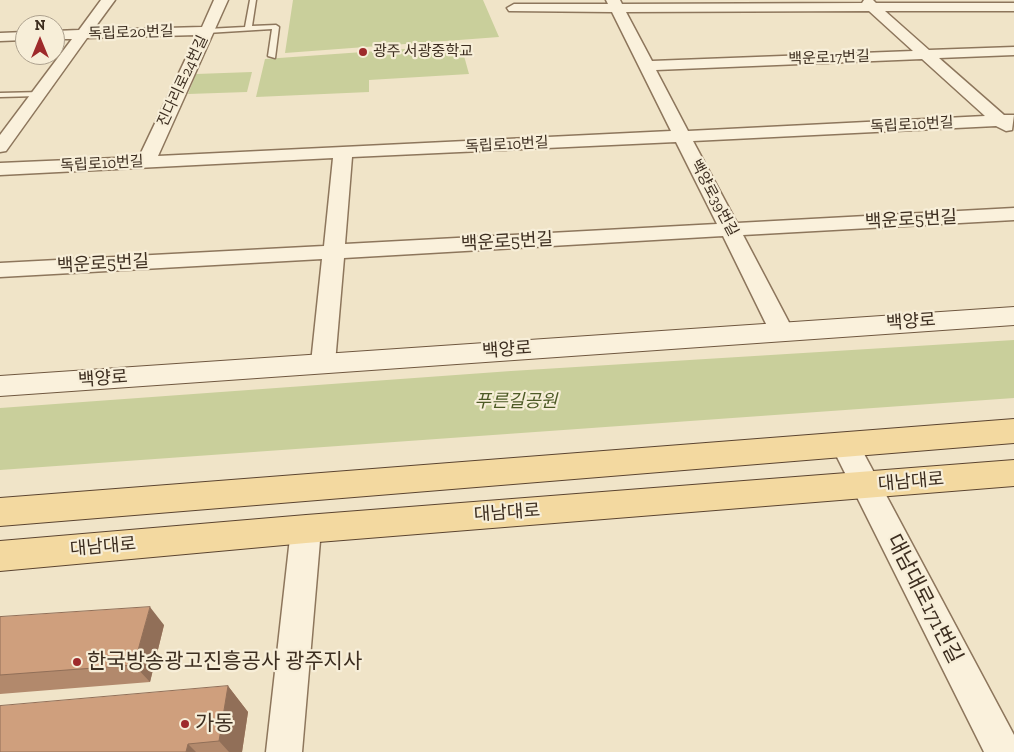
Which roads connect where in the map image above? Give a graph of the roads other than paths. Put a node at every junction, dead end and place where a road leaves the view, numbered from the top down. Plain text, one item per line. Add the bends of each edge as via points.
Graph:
1 (108, 0) edge
2 (220, 0) edge
3 (253, 0) edge
4 (615, 4) edge
5 (869, 4) edge
6 (514, 8) dead end
7 (1014, 8) edge
8 (248, 28) junction
9 (207, 31) junction
10 (82, 34) junction
11 (65, 35) edge
12 (15, 36) edge
13 (0, 37) edge
14 (1014, 51) edge
15 (925, 55) junction
16 (272, 56) dead end
17 (645, 66) junction
18 (39, 94) junction
19 (0, 95) edge
20 (1007, 120) edge
21 (1014, 133) edge
22 (681, 136) junction
23 (0, 148) edge
24 (343, 153) junction
25 (146, 162) junction
26 (0, 169) edge
27 (1014, 214) edge
28 (731, 231) junction
29 (334, 251) junction
30 (0, 270) edge
31 (1014, 316) edge
32 (782, 330) junction
33 (323, 363) junction
34 (0, 386) edge
35 (1014, 432) edge
36 (845, 445) junction
37 (1014, 473) edge
38 (865, 486) junction
39 (0, 512) edge
40 (306, 529) junction
41 (0, 556) edge
42 (284, 752) edge
43 (1003, 752) edge

1 - 10 street
2 - 9 street, 진다리로24번길
3 - 8 lane
4 - 5 street
4 - 6 street
4 - 17 street, 백양로39번길
5 - 7 street
5 - 15 street
8 - 9 lane
8 - 16 lane via 276,27
9 - 10 street, 독립로20번길
9 - 25 street, 진다리로24번길
10 - 11 street, 독립로20번길
10 - 18 street
12 - 13 street
14 - 15 street, 백운로17번길
15 - 17 street, 백운로17번길
15 - 20 street
17 - 22 street, 백양로39번길
18 - 19 lane
18 - 23 street
20 - 21 street
20 - 22 street, 독립로10번길
22 - 24 street, 독립로10번길
22 - 28 street, 백양로39번길
24 - 25 street, 독립로10번길
24 - 29 street
25 - 26 street, 독립로10번길
27 - 28 street, 백운로5번길
28 - 29 street, 백운로5번길
28 - 32 street, 백양로39번길
29 - 30 street, 백운로5번길
29 - 33 street
31 - 32 street, 백양로
32 - 33 street, 백양로
33 - 34 street, 백양로
35 - 36 main road
36 - 38 street, 대남대로171번길
36 - 39 main road
37 - 38 main road, 대남대로
38 - 40 main road, 대남대로
38 - 43 street, 대남대로171번길
40 - 41 main road, 대남대로
40 - 42 street

